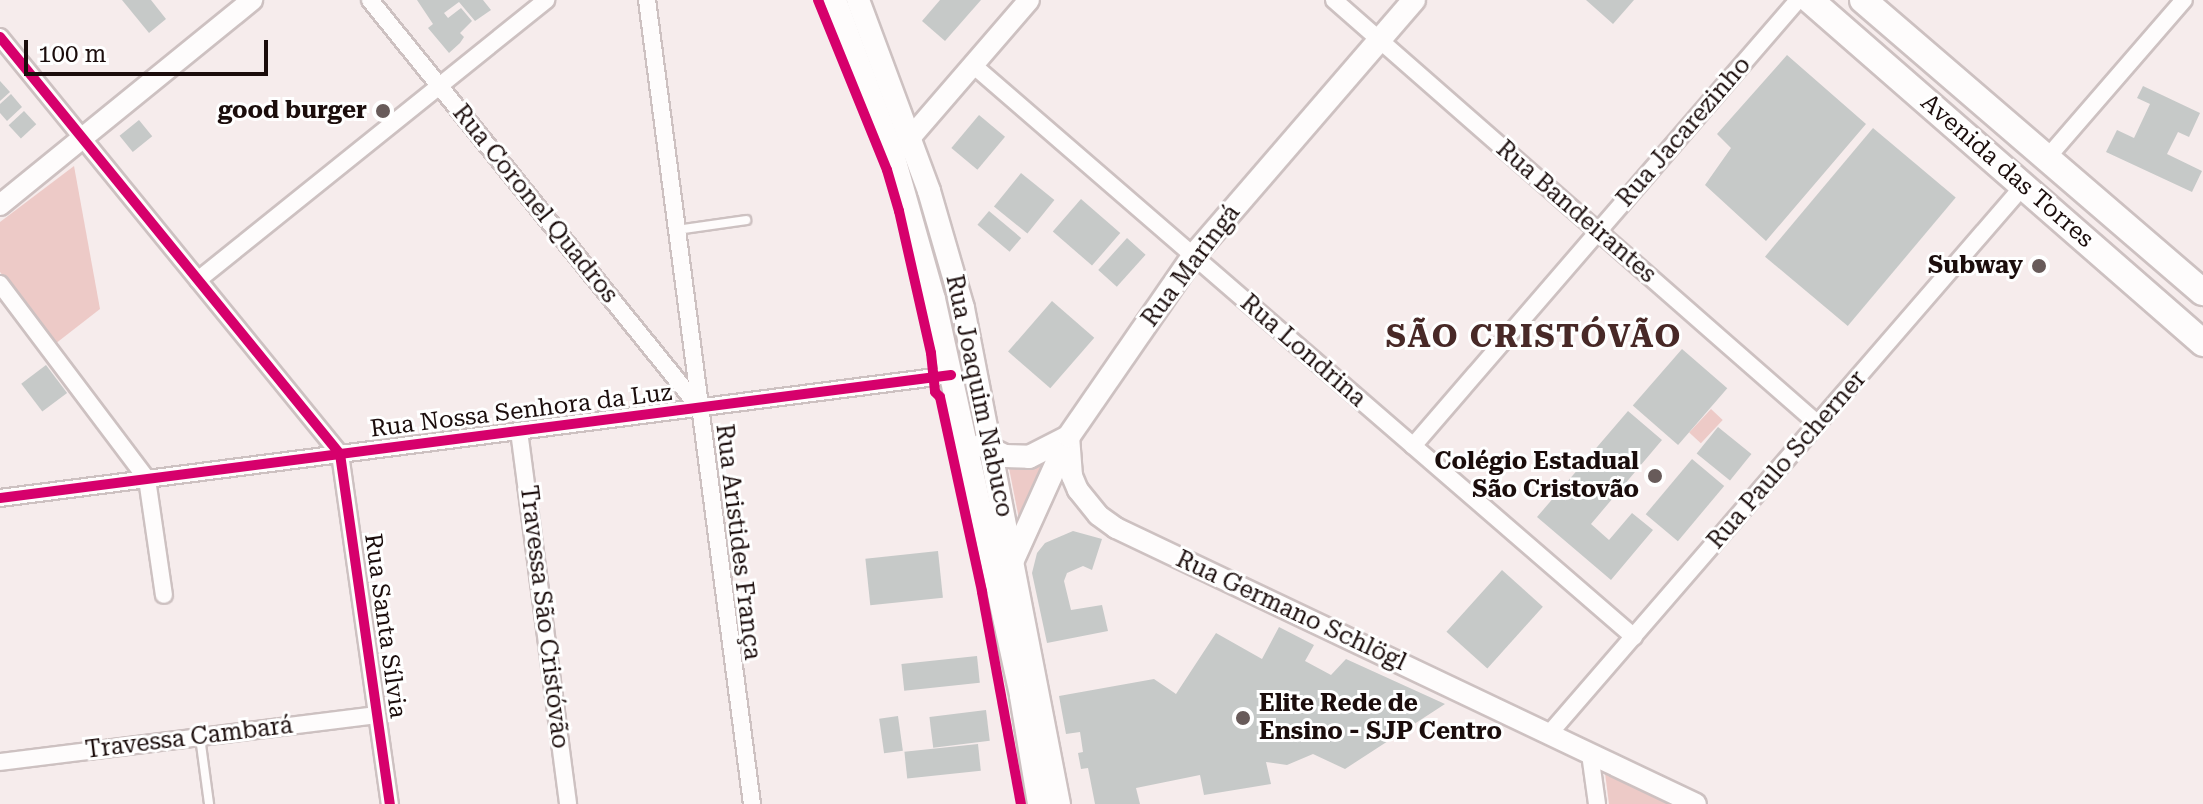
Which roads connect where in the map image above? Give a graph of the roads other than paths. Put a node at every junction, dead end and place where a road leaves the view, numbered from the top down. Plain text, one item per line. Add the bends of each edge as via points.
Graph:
1 (252, 0) edge
2 (370, 0) edge
3 (546, 0) edge
4 (647, 0) edge
5 (835, 0) edge
6 (858, 0) edge
7 (1029, 0) edge
8 (1334, 0) edge
9 (1414, 0) edge
10 (1798, 0) edge
11 (1810, 0) edge
12 (1863, 0) edge
13 (2184, 0) edge
14 (0, 37) edge
15 (1380, 40) junction
16 (973, 65) junction
17 (439, 86) junction
18 (82, 138) junction
19 (910, 138) junction
20 (894, 158) junction
21 (2047, 158) junction
22 (2024, 185) junction
23 (0, 205) edge
24 (746, 220) dead end
25 (677, 230) junction
26 (1598, 231) junction
27 (1193, 256) junction
28 (198, 280) junction
29 (2194, 281) edge
30 (0, 284) edge
31 (2203, 343) edge
32 (951, 375) junction
33 (700, 408) junction
34 (961, 421) junction
35 (1818, 424) junction
36 (519, 431) junction
37 (1069, 436) junction
38 (1413, 446) junction
39 (991, 452) junction
40 (340, 454) junction
41 (147, 479) junction
42 (0, 498) edge
43 (1012, 562) junction
44 (164, 595) dead end
45 (1634, 637) junction
46 (377, 715) junction
47 (1549, 734) junction
48 (200, 737) junction
49 (1590, 754) junction
50 (0, 762) edge
51 (209, 804) edge
52 (390, 804) edge
53 (568, 804) edge
54 (752, 804) edge
55 (1039, 804) edge
56 (1059, 804) edge
57 (1597, 804) edge
58 (1696, 804) edge

1 - 18 street
2 - 17 street, Rua Coronel Quadros
3 - 17 street
4 - 25 street, Rua Aristides França
5 - 20 main road, Rua Joaquim Nabuco
6 - 19 main road, Rua Joaquim Nabuco
7 - 16 street
8 - 15 street, Rua Bandeirantes
9 - 15 main road, Rua Maringá
10 - 26 street, Rua Jacarezinho
11 - 22 highway, Avenida das Torres
12 - 21 highway, Avenida das Torres
13 - 21 street
14 - 18 street
15 - 26 street, Rua Bandeirantes
15 - 27 main road, Rua Maringá
16 - 19 street
16 - 27 street, Rua Londrina
17 - 28 street
17 - 33 street, Rua Coronel Quadros
18 - 23 street
18 - 28 street
19 - 20 main road
19 - 39 main road, Rua Joaquim Nabuco via 963,308
20 - 32 main road, Rua Joaquim Nabuco
21 - 29 highway, Avenida das Torres
22 - 31 highway, Avenida das Torres
22 - 35 street, Rua Paulo Scherner
24 - 25 lane
25 - 33 street, Rua Aristides França
26 - 35 street, Rua Bandeirantes
26 - 38 street, Rua Jacarezinho
27 - 37 main road, Rua Maringá
27 - 38 street, Rua Londrina
28 - 40 street
30 - 41 street
32 - 33 street, Rua Nossa Senhora da Luz
32 - 34 main road, Rua Joaquim Nabuco
33 - 36 street, Rua Nossa Senhora da Luz
33 - 54 street, Rua Aristides França
34 - 39 main road
34 - 55 main road, Rua Joaquim Nabuco
35 - 45 street, Rua Paulo Scherner
36 - 40 street, Rua Nossa Senhora da Luz
36 - 53 street, Travessa São Cristóvão
37 - 39 main road via 1029,457
37 - 43 main road, Rua Maringá
37 - 47 street, Rua Germano Schlögl via 1069,461 1078,490 1116,528
38 - 45 street, Rua Londrina
39 - 43 main road, Rua Joaquim Nabuco
40 - 41 street, Rua Nossa Senhora da Luz
40 - 46 street, Rua Santa Sílvia
41 - 42 street, Rua Nossa Senhora da Luz
41 - 44 street
43 - 56 main road, Rua Joaquim Nabuco
45 - 47 street, Rua Paulo Scherner
46 - 48 street, Travessa Cambará
46 - 52 street, Rua Santa Sílvia
47 - 49 street, Rua Germano Schlögl
48 - 50 street, Travessa Cambará
48 - 51 lane
49 - 57 street
49 - 58 street, Rua Germano Schlögl

